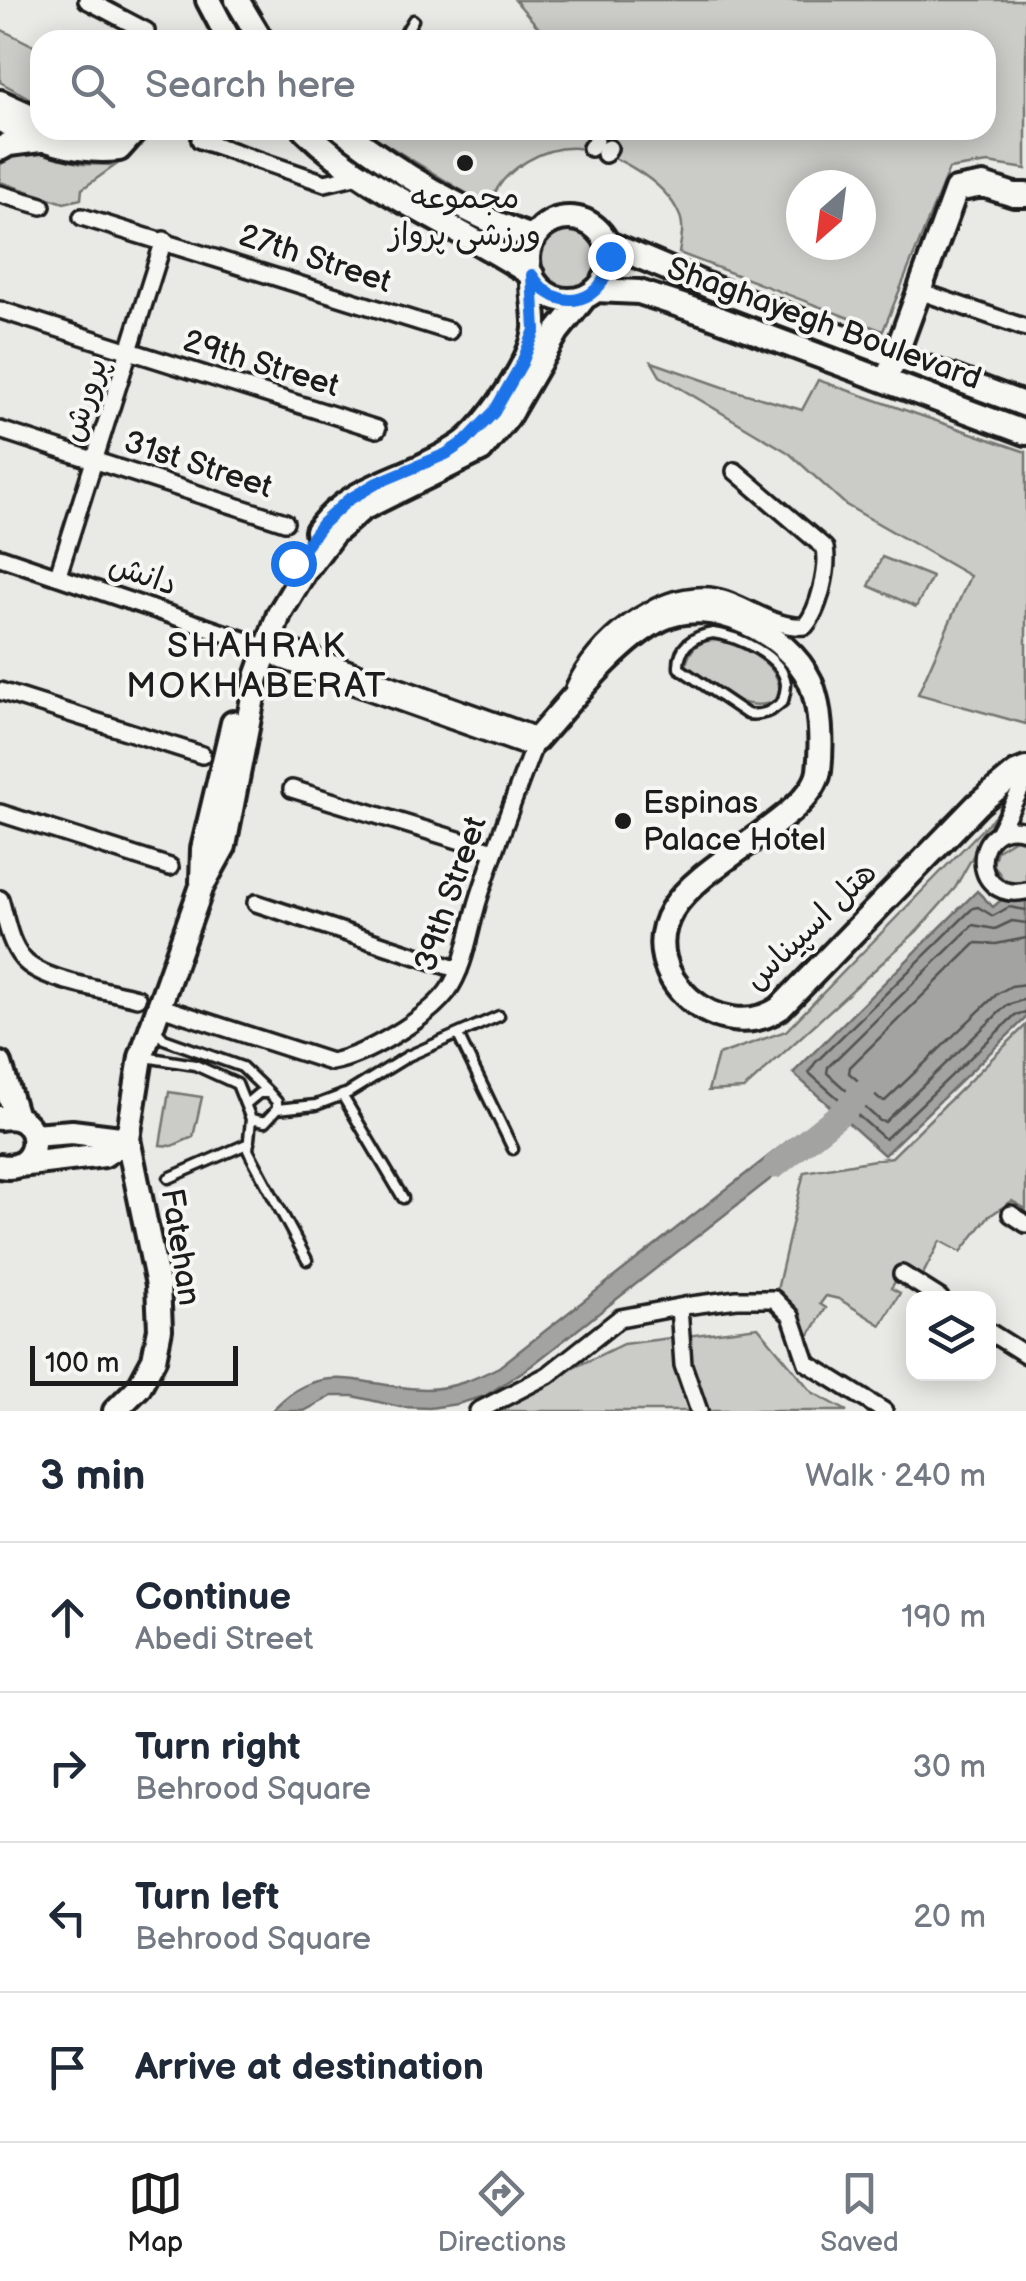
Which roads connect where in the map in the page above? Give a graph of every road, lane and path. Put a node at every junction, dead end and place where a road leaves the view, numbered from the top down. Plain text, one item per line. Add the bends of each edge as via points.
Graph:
1 (87, 0) edge
2 (208, 0) edge
3 (237, 0) edge
4 (412, 20) dead end
5 (144, 30) edge
6 (221, 30) edge
7 (255, 30) edge
8 (406, 30) edge
9 (0, 102) edge
10 (30, 119) edge
11 (0, 120) edge
12 (30, 126) edge
13 (30, 137) edge
14 (66, 140) edge
15 (126, 140) edge
16 (200, 140) dead end
17 (317, 140) edge
18 (356, 140) edge
19 (0, 149) edge
20 (359, 175) junction
21 (0, 194) edge
22 (1022, 197) edge
23 (42, 206) dead end
24 (82, 217) dead end
25 (534, 238) junction
26 (164, 240) junction
27 (607, 243) junction
28 (532, 275) junction
29 (918, 291) junction
30 (591, 294) junction
31 (0, 310) edge
32 (1026, 328) edge
33 (449, 331) dead end
34 (129, 351) junction
35 (896, 356) junction
36 (887, 380) junction
37 (1026, 405) edge
38 (377, 429) dead end
39 (0, 430) edge
40 (1026, 433) edge
41 (94, 461) junction
42 (735, 472) dead end
43 (284, 522) dead end
44 (0, 556) edge
45 (58, 575) junction
46 (736, 629) junction
47 (260, 646) junction
48 (766, 646) junction
49 (0, 691) edge
50 (567, 706) junction
51 (536, 740) junction
52 (202, 755) dead end
53 (1026, 769) edge
54 (1026, 779) edge
55 (292, 789) dead end
56 (0, 813) edge
57 (1026, 831) edge
58 (998, 833) junction
59 (494, 851) junction
60 (170, 867) dead end
61 (1026, 890) edge
62 (0, 899) edge
63 (256, 903) dead end
64 (460, 970) junction
65 (148, 1009) junction
66 (499, 1016) dead end
67 (458, 1035) junction
68 (141, 1057) junction
69 (0, 1064) edge
70 (269, 1093) junction
71 (342, 1095) junction
72 (247, 1103) junction
73 (277, 1109) junction
74 (8, 1117) edge
75 (252, 1119) junction
76 (33, 1135) junction
77 (128, 1139) junction
78 (249, 1143) junction
79 (513, 1149) dead end
80 (6, 1168) edge
81 (169, 1178) dead end
82 (403, 1198) dead end
83 (1011, 1214) dead end
84 (1026, 1224) edge
85 (307, 1260) dead end
86 (902, 1274) dead end
87 (929, 1291) edge
88 (679, 1307) junction
89 (996, 1336) edge
90 (1026, 1356) edge
91 (116, 1411) edge
92 (478, 1411) edge
93 (699, 1411) edge
94 (884, 1411) edge

1 - 5 street
2 - 6 street
3 - 7 street
4 - 8 lane
9 - 10 street
11 - 12 street
13 - 19 street
14 - 15 street via 82,150 118,148
16 - 20 street via 325,183
17 - 20 street
18 - 25 street via 445,196
20 - 28 street
21 - 23 street
22 - 29 street via 983,185 956,190
24 - 26 street, 27th Street
25 - 27 street via 566,218 591,224
25 - 28 street
26 - 33 street, 27th Street
26 - 34 street, پرورش
27 - 30 street via 610,268
27 - 35 street, Shaghayegh Boulevard
28 - 30 street via 548,294 573,300
28 - 47 street via 535,330 494,412 446,454 377,483 322,524 266,610
29 - 32 street
29 - 35 street
30 - 36 street, Shaghayegh Boulevard via 639,292
30 - 47 street via 558,332 481,450 362,509 305,570
31 - 34 street, 29th Street
34 - 38 street, 29th Street
34 - 41 street, پرورش
35 - 36 street
35 - 37 street, Shaghayegh Boulevard
36 - 40 street, Shaghayegh Boulevard
39 - 41 street, 31st Street
41 - 43 street, 31st Street
41 - 45 street, پرورش
42 - 50 street via 825,548 810,622 788,626 710,596 667,603 634,619 584,665
44 - 45 street, دانش
45 - 47 street, دانش
46 - 48 street, هتل اسپیناس
46 - 48 lane via 695,638 678,657 679,668 746,714 759,716 784,701 786,682
46 - 50 street, هتل اسپیناس via 692,610 662,618 617,652
47 - 51 street, دانش via 287,647
47 - 65 street via 224,846
48 - 53 street, هتل اسپیناس via 792,654 810,682 817,703 818,774 799,805 705,872 672,910 663,946 674,986 696,1006 754,1021 780,1008 978,804
49 - 52 street
50 - 51 street, هتل اسپیناس
51 - 59 street, 39th Street
54 - 58 street
55 - 59 street
56 - 60 street
57 - 58 street
58 - 61 street via 982,859 988,879 1004,891
59 - 64 street, 39th Street
62 - 65 street, 39th Street via 24,960
63 - 64 street
64 - 65 street, 39th Street via 445,994 398,1031 352,1058 331,1062
65 - 68 street
65 - 70 lane via 164,1039 242,1067
66 - 67 lane
67 - 71 lane
67 - 79 lane
68 - 72 lane via 195,1065 238,1084
68 - 77 street
69 - 74 street
70 - 72 lane
70 - 73 lane
71 - 73 lane
71 - 82 lane
72 - 75 lane
73 - 75 lane via 265,1122
74 - 76 street
75 - 78 lane
76 - 77 street
76 - 80 street via 29,1158
77 - 80 street via 104,1154
77 - 91 street, Fatehan via 158,1285 160,1329 140,1388
78 - 81 lane
78 - 85 lane
83 - 84 street
86 - 87 street
88 - 92 street via 620,1318 548,1375
88 - 93 street via 683,1366
88 - 94 street via 774,1298 791,1316 807,1363
89 - 90 street

